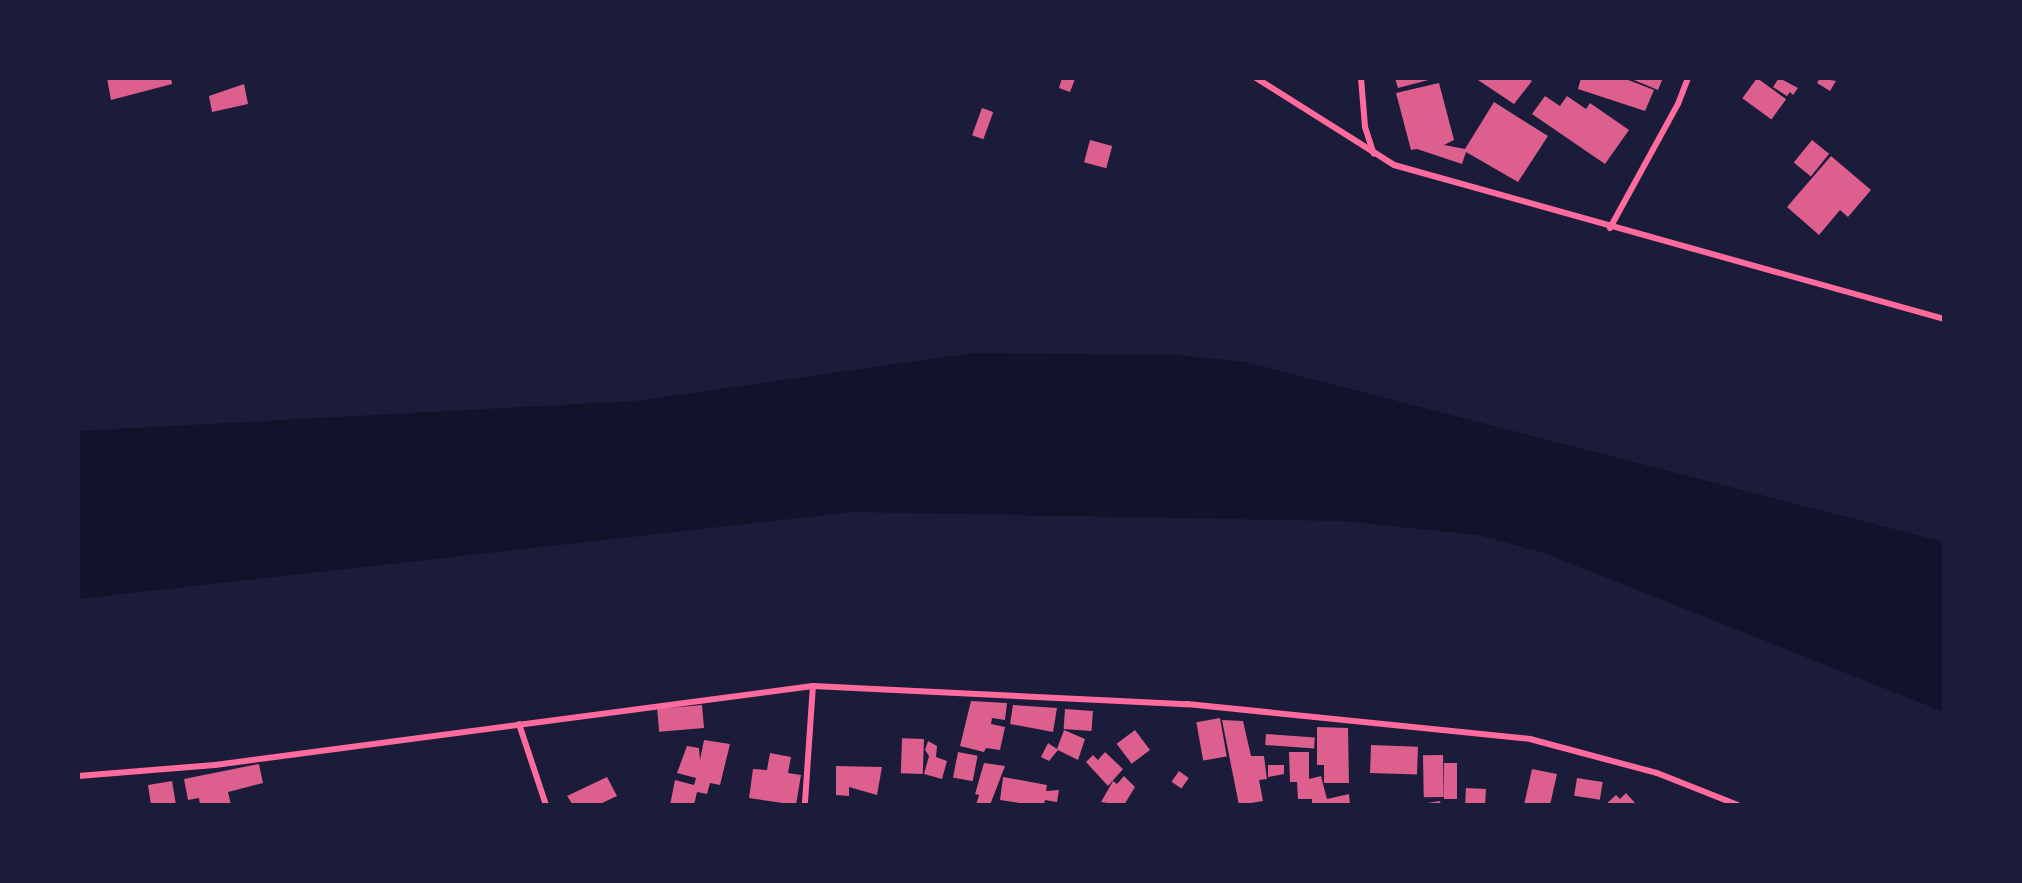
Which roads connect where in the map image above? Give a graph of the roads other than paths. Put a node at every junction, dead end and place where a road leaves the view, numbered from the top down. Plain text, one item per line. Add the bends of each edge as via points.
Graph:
1 (1256, 78) edge
2 (1360, 78) edge
3 (1688, 78) edge
4 (1374, 155) junction
5 (1610, 228) junction
6 (1944, 319) edge
7 (813, 686) junction
8 (519, 724) junction
9 (78, 776) edge
10 (805, 802) dead end
11 (546, 805) edge
12 (1738, 805) edge

1 - 4 street
2 - 4 street via 1365,127
3 - 5 street via 1678,104
4 - 5 street via 1394,165
5 - 6 street
7 - 8 street
7 - 10 street
7 - 12 street via 1187,704 1530,739 1657,773
8 - 9 street via 214,765
8 - 11 street

